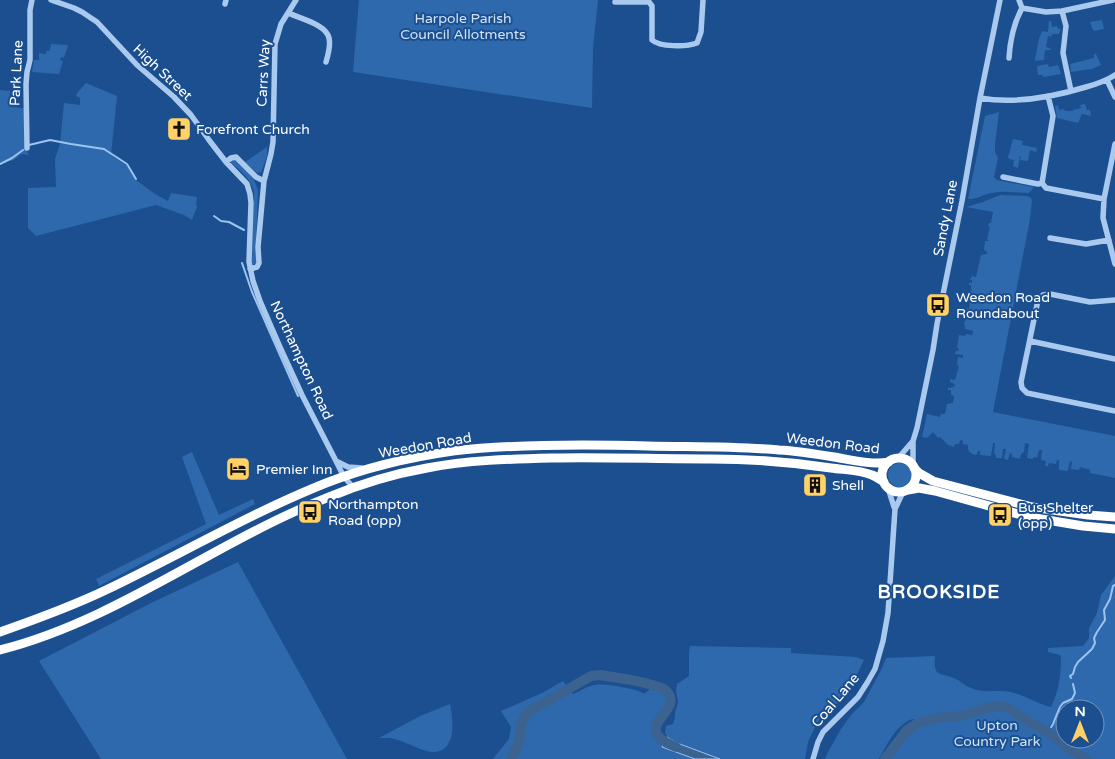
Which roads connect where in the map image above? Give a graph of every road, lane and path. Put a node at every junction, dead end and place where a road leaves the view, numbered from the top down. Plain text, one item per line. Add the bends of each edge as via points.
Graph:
1 (32, 0) edge
2 (50, 0) edge
3 (296, 0) edge
4 (702, 0) edge
5 (1000, 0) edge
6 (1019, 0) edge
7 (1113, 0) edge
8 (615, 2) dead end
9 (1091, 2) edge
10 (1022, 8) junction
11 (1062, 11) junction
12 (289, 13) junction
13 (1009, 58) dead end
14 (326, 62) dead end
15 (1115, 75) edge
16 (1107, 80) junction
17 (1071, 91) junction
18 (1048, 96) junction
19 (980, 98) junction
20 (1115, 98) edge
21 (1115, 144) edge
22 (27, 148) dead end
23 (226, 162) junction
24 (1003, 177) dead end
25 (264, 181) junction
26 (1042, 183) junction
27 (1104, 199) junction
28 (1050, 238) dead end
29 (1108, 240) junction
30 (1115, 262) edge
31 (250, 269) junction
32 (1115, 300) edge
33 (1030, 341) junction
34 (1115, 359) edge
35 (1115, 410) edge
36 (913, 441) junction
37 (892, 461) junction
38 (337, 463) junction
39 (914, 467) junction
40 (371, 469) junction
41 (344, 478) junction
42 (329, 482) junction
43 (886, 485) junction
44 (353, 488) junction
45 (905, 491) junction
46 (895, 509) junction
47 (1115, 517) edge
48 (1115, 529) edge
49 (0, 632) edge
50 (0, 650) edge
51 (813, 759) edge

1 - 22 street, Park Lane via 26,84
2 - 23 street, High Street via 74,8 97,22 137,65 174,97
3 - 12 street, Carrs Way
4 - 8 street via 701,32 697,43 691,45 661,45 652,40 652,6 649,2
5 - 19 street, Sandy Lane
6 - 10 street
7 - 9 street
9 - 11 street
10 - 11 street
10 - 13 street via 1013,30
11 - 17 street via 1066,26 1062,53
12 - 14 street via 319,25 326,32 329,43
12 - 25 street, Carrs Way via 275,44 273,142
15 - 16 street
16 - 17 street
16 - 20 street
17 - 18 street
18 - 19 street via 1003,101
18 - 26 street via 1053,116
19 - 36 street, Sandy Lane
21 - 27 street
23 - 25 street via 236,157
23 - 31 street, High Street via 247,184 250,194
24 - 26 street
25 - 31 street, Carrs Way via 258,247 260,263
26 - 27 street via 1046,188
27 - 29 street via 1103,218
28 - 29 street via 1086,244
29 - 30 street
31 - 38 street, Northampton Road via 280,347
32 - 33 street via 1090,302 1043,295 1038,300
33 - 34 street
33 - 35 street via 1021,382 1027,393
36 - 37 street
36 - 39 street
37 - 39 highway via 903,459
37 - 40 highway, Weedon Road via 863,462 771,450 569,444 434,454
37 - 43 highway via 883,471
38 - 40 street
38 - 41 street, Northampton Road
38 - 42 street
39 - 45 highway via 914,484
39 - 47 highway via 933,481 1032,507
40 - 41 highway, Weedon Road
41 - 42 highway, Weedon Road
41 - 44 street, Northampton Road
42 - 49 highway, Weedon Road via 271,507 106,591
43 - 44 highway, Weedon Road via 867,473 788,463 737,459 594,458 464,462 424,468
43 - 45 highway via 895,492
43 - 46 street, Coal Lane
44 - 50 highway, Weedon Road via 283,517 84,621
45 - 46 street, Coal Lane
45 - 48 highway via 919,488 1030,517
46 - 51 street, Coal Lane via 888,613 875,669 858,697 823,732

